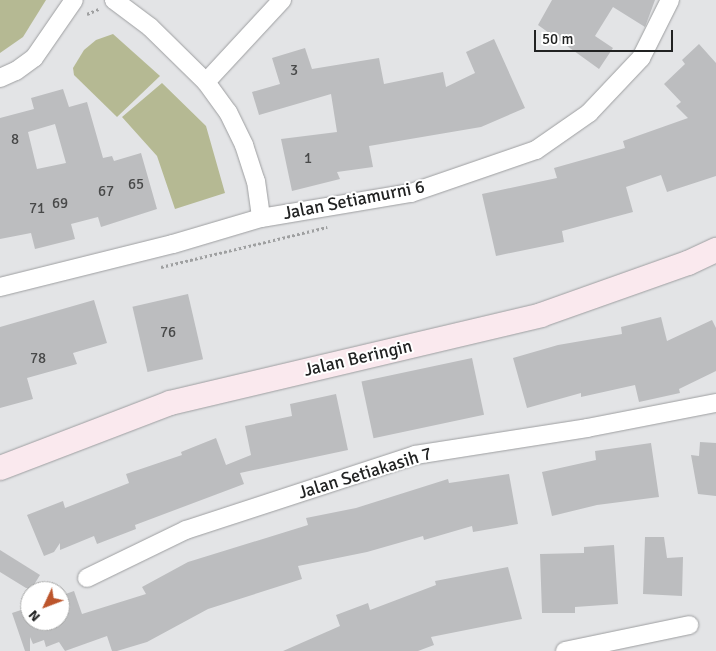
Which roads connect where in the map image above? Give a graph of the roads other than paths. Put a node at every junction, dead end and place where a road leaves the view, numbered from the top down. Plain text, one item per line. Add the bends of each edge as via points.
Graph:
1 (74, 0) edge
2 (282, 0) edge
3 (670, 0) edge
4 (109, 4) edge
5 (0, 78) edge
6 (206, 82) junction
7 (261, 218) junction
8 (716, 250) edge
9 (0, 287) edge
10 (716, 403) edge
11 (25, 460) junction
12 (0, 468) edge
13 (0, 481) edge
14 (87, 578) dead end
15 (689, 625) dead end
16 (565, 651) edge

1 - 5 street via 34,58
2 - 6 street
3 - 7 street, Jalan Setiamurni 6 via 642,58 589,113 536,150 411,193
4 - 6 street via 150,27
6 - 7 street via 228,112 244,145 256,181
7 - 9 street, Jalan Setiamurni 6 via 173,244
8 - 11 street, Jalan Beringin via 540,315 170,403
10 - 14 street, Jalan Setiakasih 7 via 586,428 415,455 186,530
11 - 12 street, Jalan Beringin
11 - 13 street
15 - 16 street

